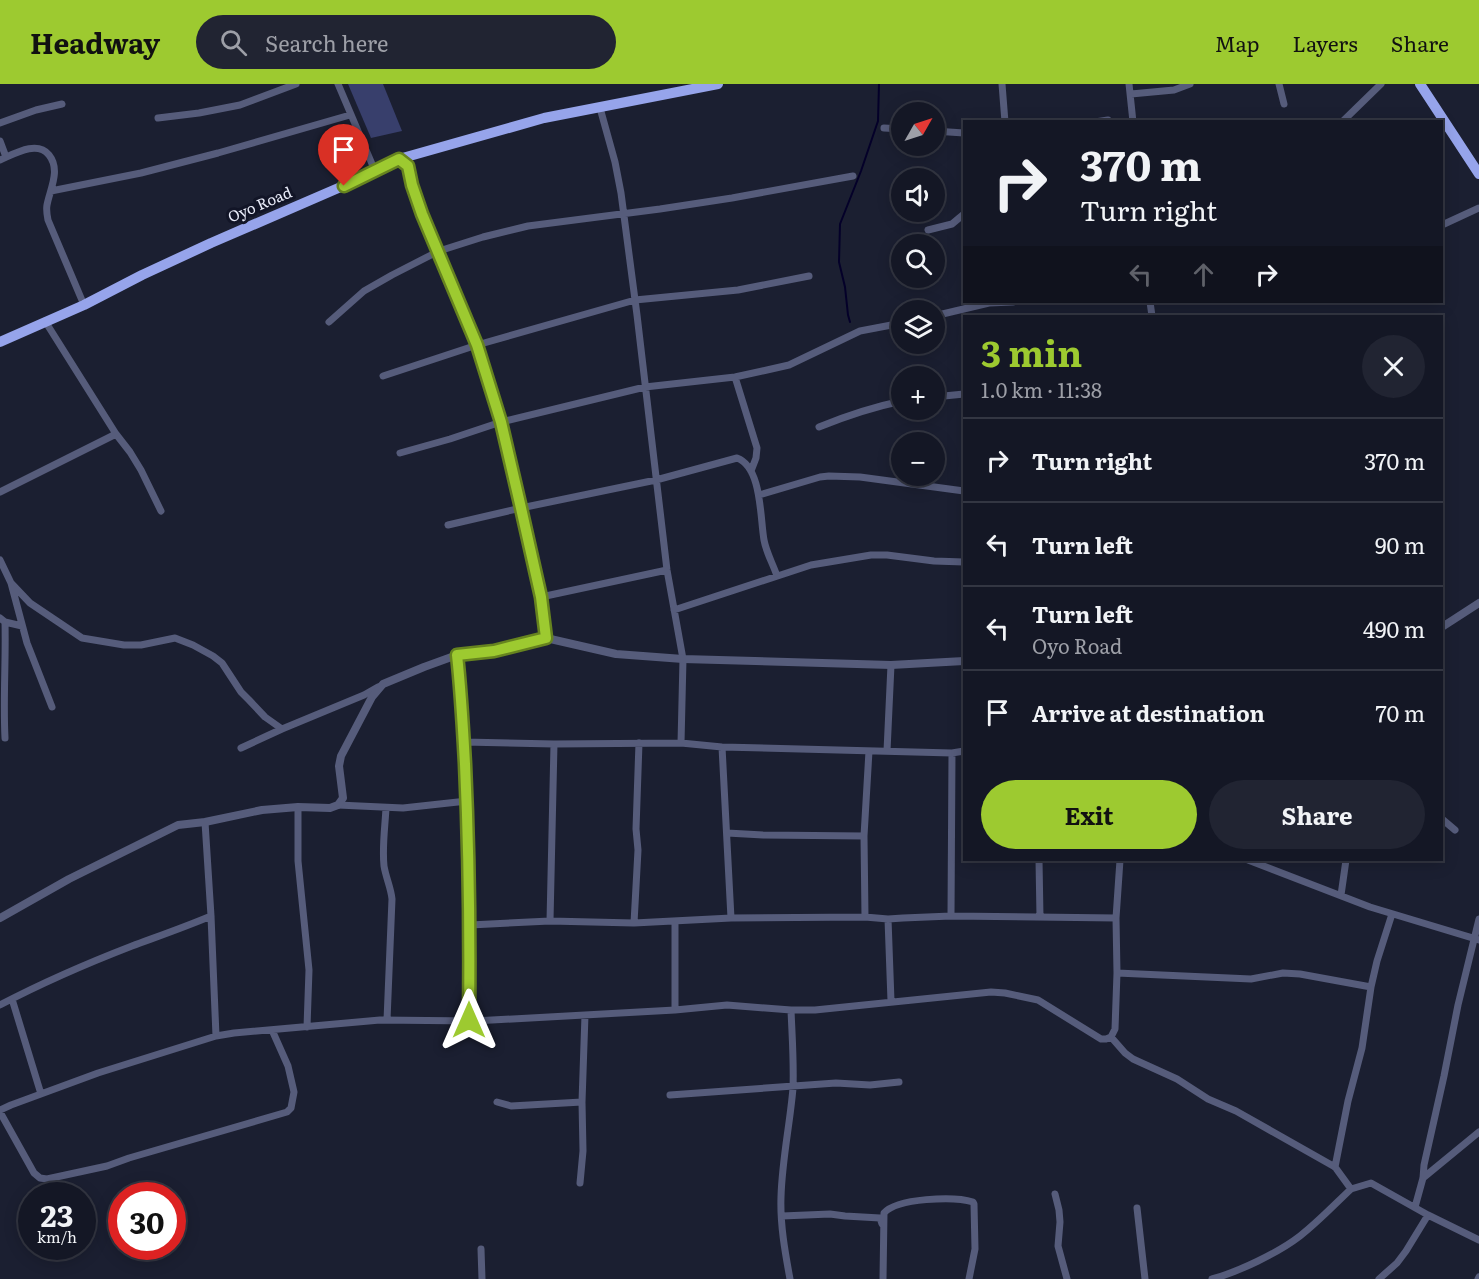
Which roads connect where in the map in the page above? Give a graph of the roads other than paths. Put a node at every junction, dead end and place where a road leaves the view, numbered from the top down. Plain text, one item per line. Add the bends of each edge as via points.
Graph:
1 (296, 84) edge
2 (338, 84) edge
3 (718, 84) edge
4 (1002, 84) edge
5 (1129, 84) edge
6 (1190, 84) edge
7 (1279, 84) edge
8 (1381, 84) edge
9 (1420, 84) edge
10 (1131, 94) junction
11 (62, 104) dead end
12 (1284, 104) dead end
13 (600, 108) junction
14 (350, 115) junction
15 (158, 118) dead end
16 (1005, 120) edge
17 (1133, 120) edge
18 (1344, 120) edge
19 (0, 123) edge
20 (884, 128) dead end
21 (891, 128) edge
22 (945, 132) edge
23 (963, 133) edge
24 (0, 141) edge
25 (3, 159) edge
26 (399, 159) junction
27 (375, 171) junction
28 (1479, 174) edge
29 (853, 176) dead end
30 (51, 191) junction
31 (1479, 208) edge
32 (623, 213) junction
33 (963, 215) edge
34 (1443, 225) edge
35 (928, 230) dead end
36 (439, 251) junction
37 (809, 276) dead end
38 (635, 300) junction
39 (989, 303) edge
40 (84, 305) junction
41 (945, 313) edge
42 (45, 321) junction
43 (329, 322) dead end
44 (891, 325) edge
45 (0, 342) edge
46 (477, 345) junction
47 (383, 376) dead end
48 (735, 376) junction
49 (645, 387) junction
50 (963, 394) edge
51 (945, 396) edge
52 (891, 403) edge
53 (501, 422) junction
54 (819, 427) dead end
55 (116, 434) junction
56 (400, 453) dead end
57 (751, 471) junction
58 (656, 480) junction
59 (963, 490) edge
60 (0, 492) edge
61 (759, 495) junction
62 (521, 508) junction
63 (161, 512) dead end
64 (448, 525) dead end
65 (0, 560) edge
66 (963, 562) edge
67 (667, 570) junction
68 (777, 576) junction
69 (11, 583) junction
70 (541, 597) junction
71 (1479, 603) edge
72 (674, 610) junction
73 (3, 620) edge
74 (22, 626) junction
75 (1443, 626) edge
76 (546, 638) junction
77 (457, 655) junction
78 (683, 659) junction
79 (963, 661) edge
80 (891, 665) junction
81 (383, 684) junction
82 (52, 707) dead end
83 (282, 729) junction
84 (5, 738) dead end
85 (464, 742) junction
86 (639, 743) junction
87 (681, 743) junction
88 (554, 744) junction
89 (722, 747) junction
90 (241, 748) dead end
91 (869, 751) junction
92 (887, 751) junction
93 (963, 751) edge
94 (952, 753) junction
95 (467, 801) junction
96 (338, 805) junction
97 (298, 807) junction
98 (386, 808) junction
99 (1443, 820) edge
100 (205, 822) junction
101 (1455, 830) dead end
102 (727, 833) junction
103 (864, 836) junction
104 (1039, 861) edge
105 (1120, 861) edge
106 (1346, 861) edge
107 (1264, 862) edge
108 (1341, 895) junction
109 (1392, 914) junction
110 (211, 916) junction
111 (951, 916) junction
112 (865, 917) junction
113 (1040, 917) junction
114 (0, 918) edge
115 (731, 918) junction
116 (1116, 918) junction
117 (888, 919) junction
118 (1479, 919) edge
119 (550, 921) junction
120 (675, 921) junction
121 (634, 923) junction
122 (470, 926) junction
123 (1476, 939) edge
124 (1117, 973) junction
125 (1371, 987) junction
126 (12, 999) junction
127 (891, 1001) junction
128 (0, 1005) edge
129 (675, 1010) junction
130 (791, 1010) junction
131 (585, 1015) junction
132 (387, 1020) junction
133 (469, 1020) junction
134 (307, 1027) junction
135 (272, 1030) junction
136 (216, 1036) junction
137 (1111, 1037) junction
138 (899, 1082) dead end
139 (793, 1086) junction
140 (41, 1094) junction
141 (670, 1095) dead end
142 (497, 1102) dead end
143 (582, 1102) junction
144 (0, 1111) edge
145 (1479, 1132) edge
146 (1335, 1167) junction
147 (1423, 1178) junction
148 (580, 1183) dead end
149 (1351, 1189) junction
150 (1055, 1194) dead end
151 (1415, 1207) junction
152 (1137, 1208) dead end
153 (1428, 1215) junction
154 (782, 1216) junction
155 (883, 1226) junction
156 (1479, 1240) edge
157 (481, 1249) dead end
158 (1229, 1277) edge
159 (482, 1279) edge
160 (790, 1279) edge
161 (883, 1279) edge
162 (969, 1279) edge
163 (1067, 1279) edge
164 (1145, 1279) edge
165 (1212, 1279) edge
166 (1379, 1279) edge

1 - 15 street via 240,105
2 - 14 street
3 - 13 highway, Oyo Road
4 - 16 street
5 - 10 street
6 - 10 street via 1174,90
7 - 12 street
8 - 18 street
9 - 28 highway
10 - 17 street
11 - 19 street
13 - 26 highway, Oyo Road via 544,118
13 - 32 street via 615,162
14 - 27 street
14 - 30 street via 141,173
20 - 21 street
22 - 23 street
24 - 25 street
25 - 30 street via 33,147 44,150 55,166
26 - 27 highway, Oyo Road
26 - 36 street via 408,166 422,214
27 - 40 highway, Oyo Road via 211,243
29 - 32 street
30 - 40 street via 48,220
31 - 34 street
32 - 36 street via 528,226
32 - 38 street
33 - 35 street via 952,224
36 - 43 street via 364,291
36 - 46 street
37 - 38 street via 738,291
38 - 46 street
38 - 49 street
39 - 41 street
40 - 42 highway, Oyo Road
42 - 45 highway, Oyo Road
42 - 55 street
44 - 48 street via 860,331 789,365
46 - 47 street
46 - 53 street
48 - 49 street
48 - 57 street via 757,448
49 - 53 street
49 - 58 street
50 - 51 street
52 - 54 street
53 - 56 street
53 - 62 street
55 - 60 street
55 - 63 street via 141,470
57 - 58 street via 737,458
57 - 61 street
58 - 62 street
58 - 67 street
59 - 61 street via 829,476
61 - 68 street via 764,542
62 - 64 street
62 - 70 street
65 - 69 street
66 - 68 street via 871,555 811,564
67 - 70 street
67 - 72 street
68 - 72 street
69 - 74 street
69 - 83 street via 30,603 82,638 124,645 175,638 193,645 222,663 241,692
70 - 76 street
71 - 75 street
72 - 78 street
73 - 74 street
73 - 84 street
74 - 82 street
76 - 77 street via 494,651
76 - 78 street via 616,654
77 - 81 street
77 - 85 street
78 - 80 street
78 - 87 street
79 - 80 street
80 - 92 street
81 - 83 street
81 - 96 street via 341,756 343,798
83 - 90 street
85 - 88 street
85 - 95 street
86 - 87 street
86 - 88 street
86 - 121 street
87 - 89 street
88 - 119 street
89 - 91 street
89 - 102 street
91 - 92 street
91 - 103 street
92 - 94 street
93 - 94 street
94 - 111 street
95 - 98 street
95 - 122 street
96 - 97 street
96 - 98 street
97 - 100 street
97 - 134 street via 298,861 309,970
98 - 132 street via 384,862 392,899
99 - 101 street
100 - 110 street
100 - 114 street via 178,825 158,834
102 - 103 street
102 - 115 street
103 - 112 street
104 - 113 street
105 - 116 street
106 - 108 street
107 - 108 street
108 - 109 street
109 - 123 street
109 - 125 street
110 - 126 street
110 - 136 street
111 - 113 street
111 - 117 street
112 - 115 street
112 - 117 street
113 - 116 street
115 - 120 street
116 - 124 street
117 - 127 street
118 - 123 street
119 - 121 street
119 - 122 street
120 - 121 street
120 - 129 street
122 - 133 street
123 - 147 street
124 - 125 street via 1251,979 1283,972
124 - 137 street via 1115,1029
125 - 146 street via 1362,1048
126 - 128 street
126 - 140 street
127 - 130 street
127 - 137 street via 1005,993 1038,1000 1101,1039
129 - 130 street via 727,1005
129 - 131 street
130 - 139 street
131 - 133 street
131 - 143 street
132 - 133 street
132 - 134 street
134 - 135 street
135 - 136 street
135 - 144 street via 288,1066 294,1092 287,1112 107,1166 40,1178
136 - 140 street
137 - 146 street via 1133,1059 1177,1079
138 - 139 street
139 - 141 street
139 - 154 street
140 - 144 street
142 - 143 street via 511,1106
143 - 148 street
145 - 147 street
146 - 149 street
147 - 151 street
149 - 151 street via 1371,1183
149 - 158 street via 1299,1237
150 - 163 street via 1060,1222 1058,1246
151 - 153 street
152 - 164 street
153 - 156 street
153 - 166 street via 1401,1257
154 - 155 street via 880,1218
154 - 160 street
155 - 161 street
155 - 162 street via 884,1213 895,1205 947,1198 973,1202 975,1249
157 - 159 street
158 - 165 street

